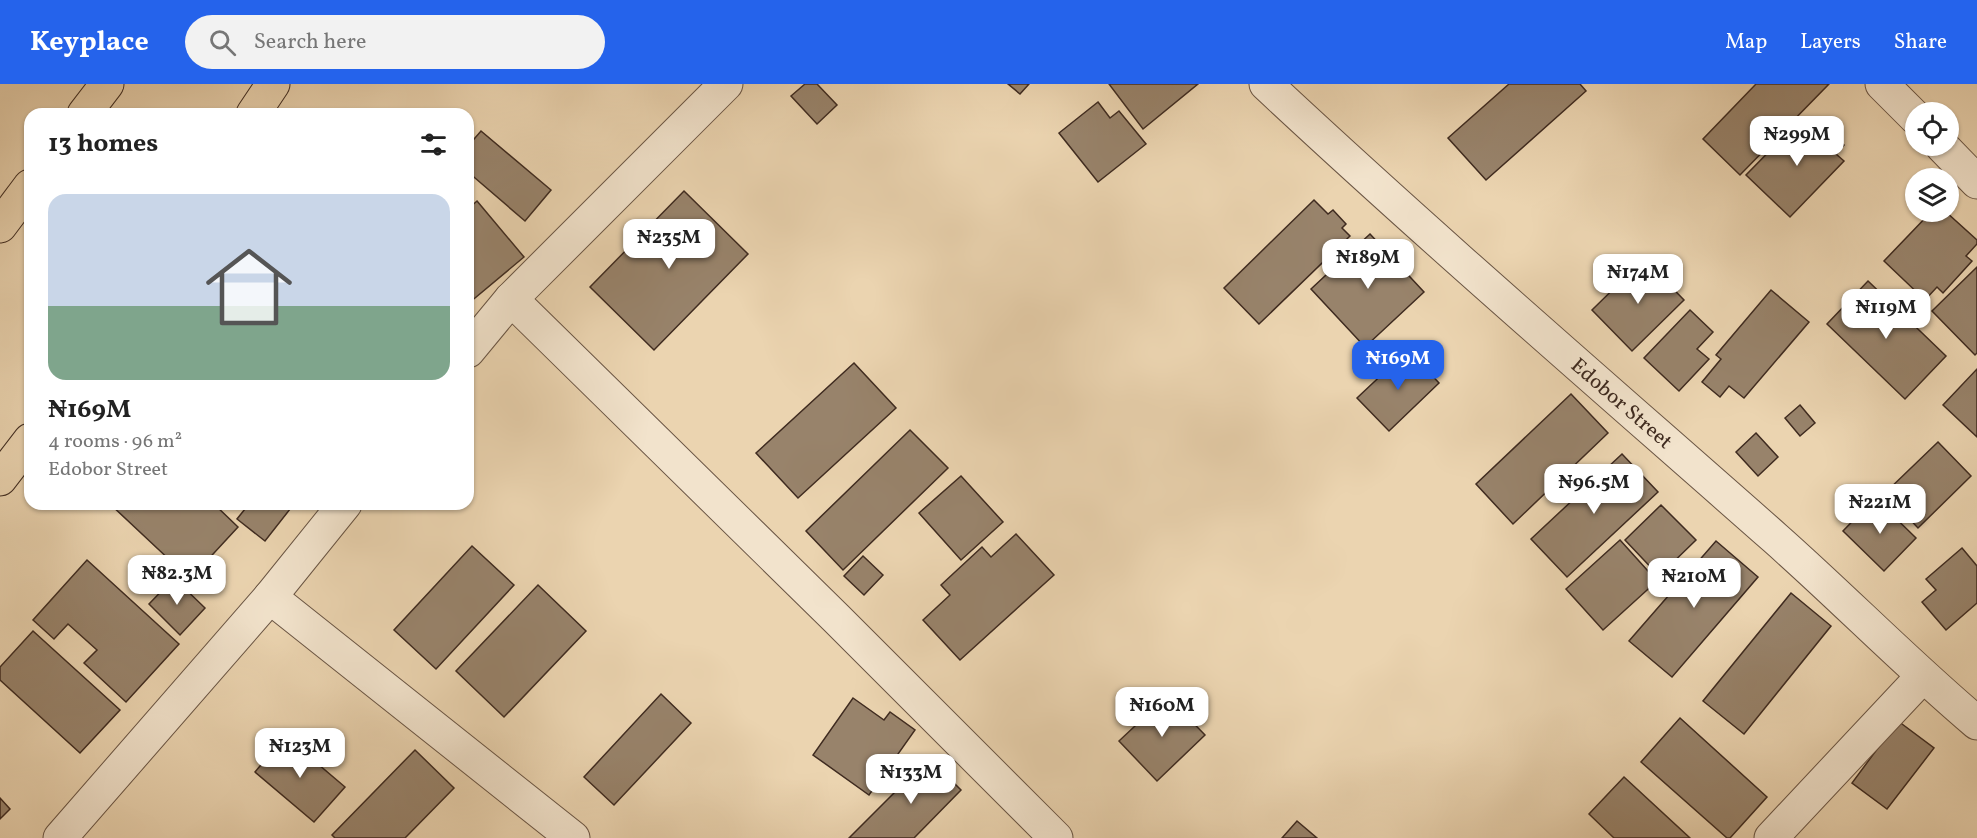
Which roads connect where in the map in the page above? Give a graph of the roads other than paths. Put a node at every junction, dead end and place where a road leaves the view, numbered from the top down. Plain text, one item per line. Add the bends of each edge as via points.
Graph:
1 (107, 84) edge
2 (273, 84) edge
3 (726, 84) edge
4 (1266, 84) edge
5 (1882, 84) edge
6 (1905, 107) edge
7 (89, 108) edge
8 (257, 108) edge
9 (1952, 156) edge
10 (1977, 182) edge
11 (24, 194) edge
12 (0, 226) edge
13 (511, 298) junction
14 (474, 344) edge
15 (24, 448) edge
16 (0, 479) edge
17 (340, 510) edge
18 (270, 597) junction
19 (1922, 677) junction
20 (1977, 723) edge
21 (64, 836) edge
22 (573, 838) edge
23 (1056, 838) edge
24 (1771, 838) edge

1 - 7 highway
2 - 8 highway
3 - 13 street
4 - 19 street, Edobor Street via 1785,547
5 - 6 street
9 - 10 street
11 - 12 highway
13 - 14 street
13 - 23 street
15 - 16 highway
17 - 18 street
18 - 21 street
18 - 22 street
19 - 20 street, Edobor Street
19 - 24 street

